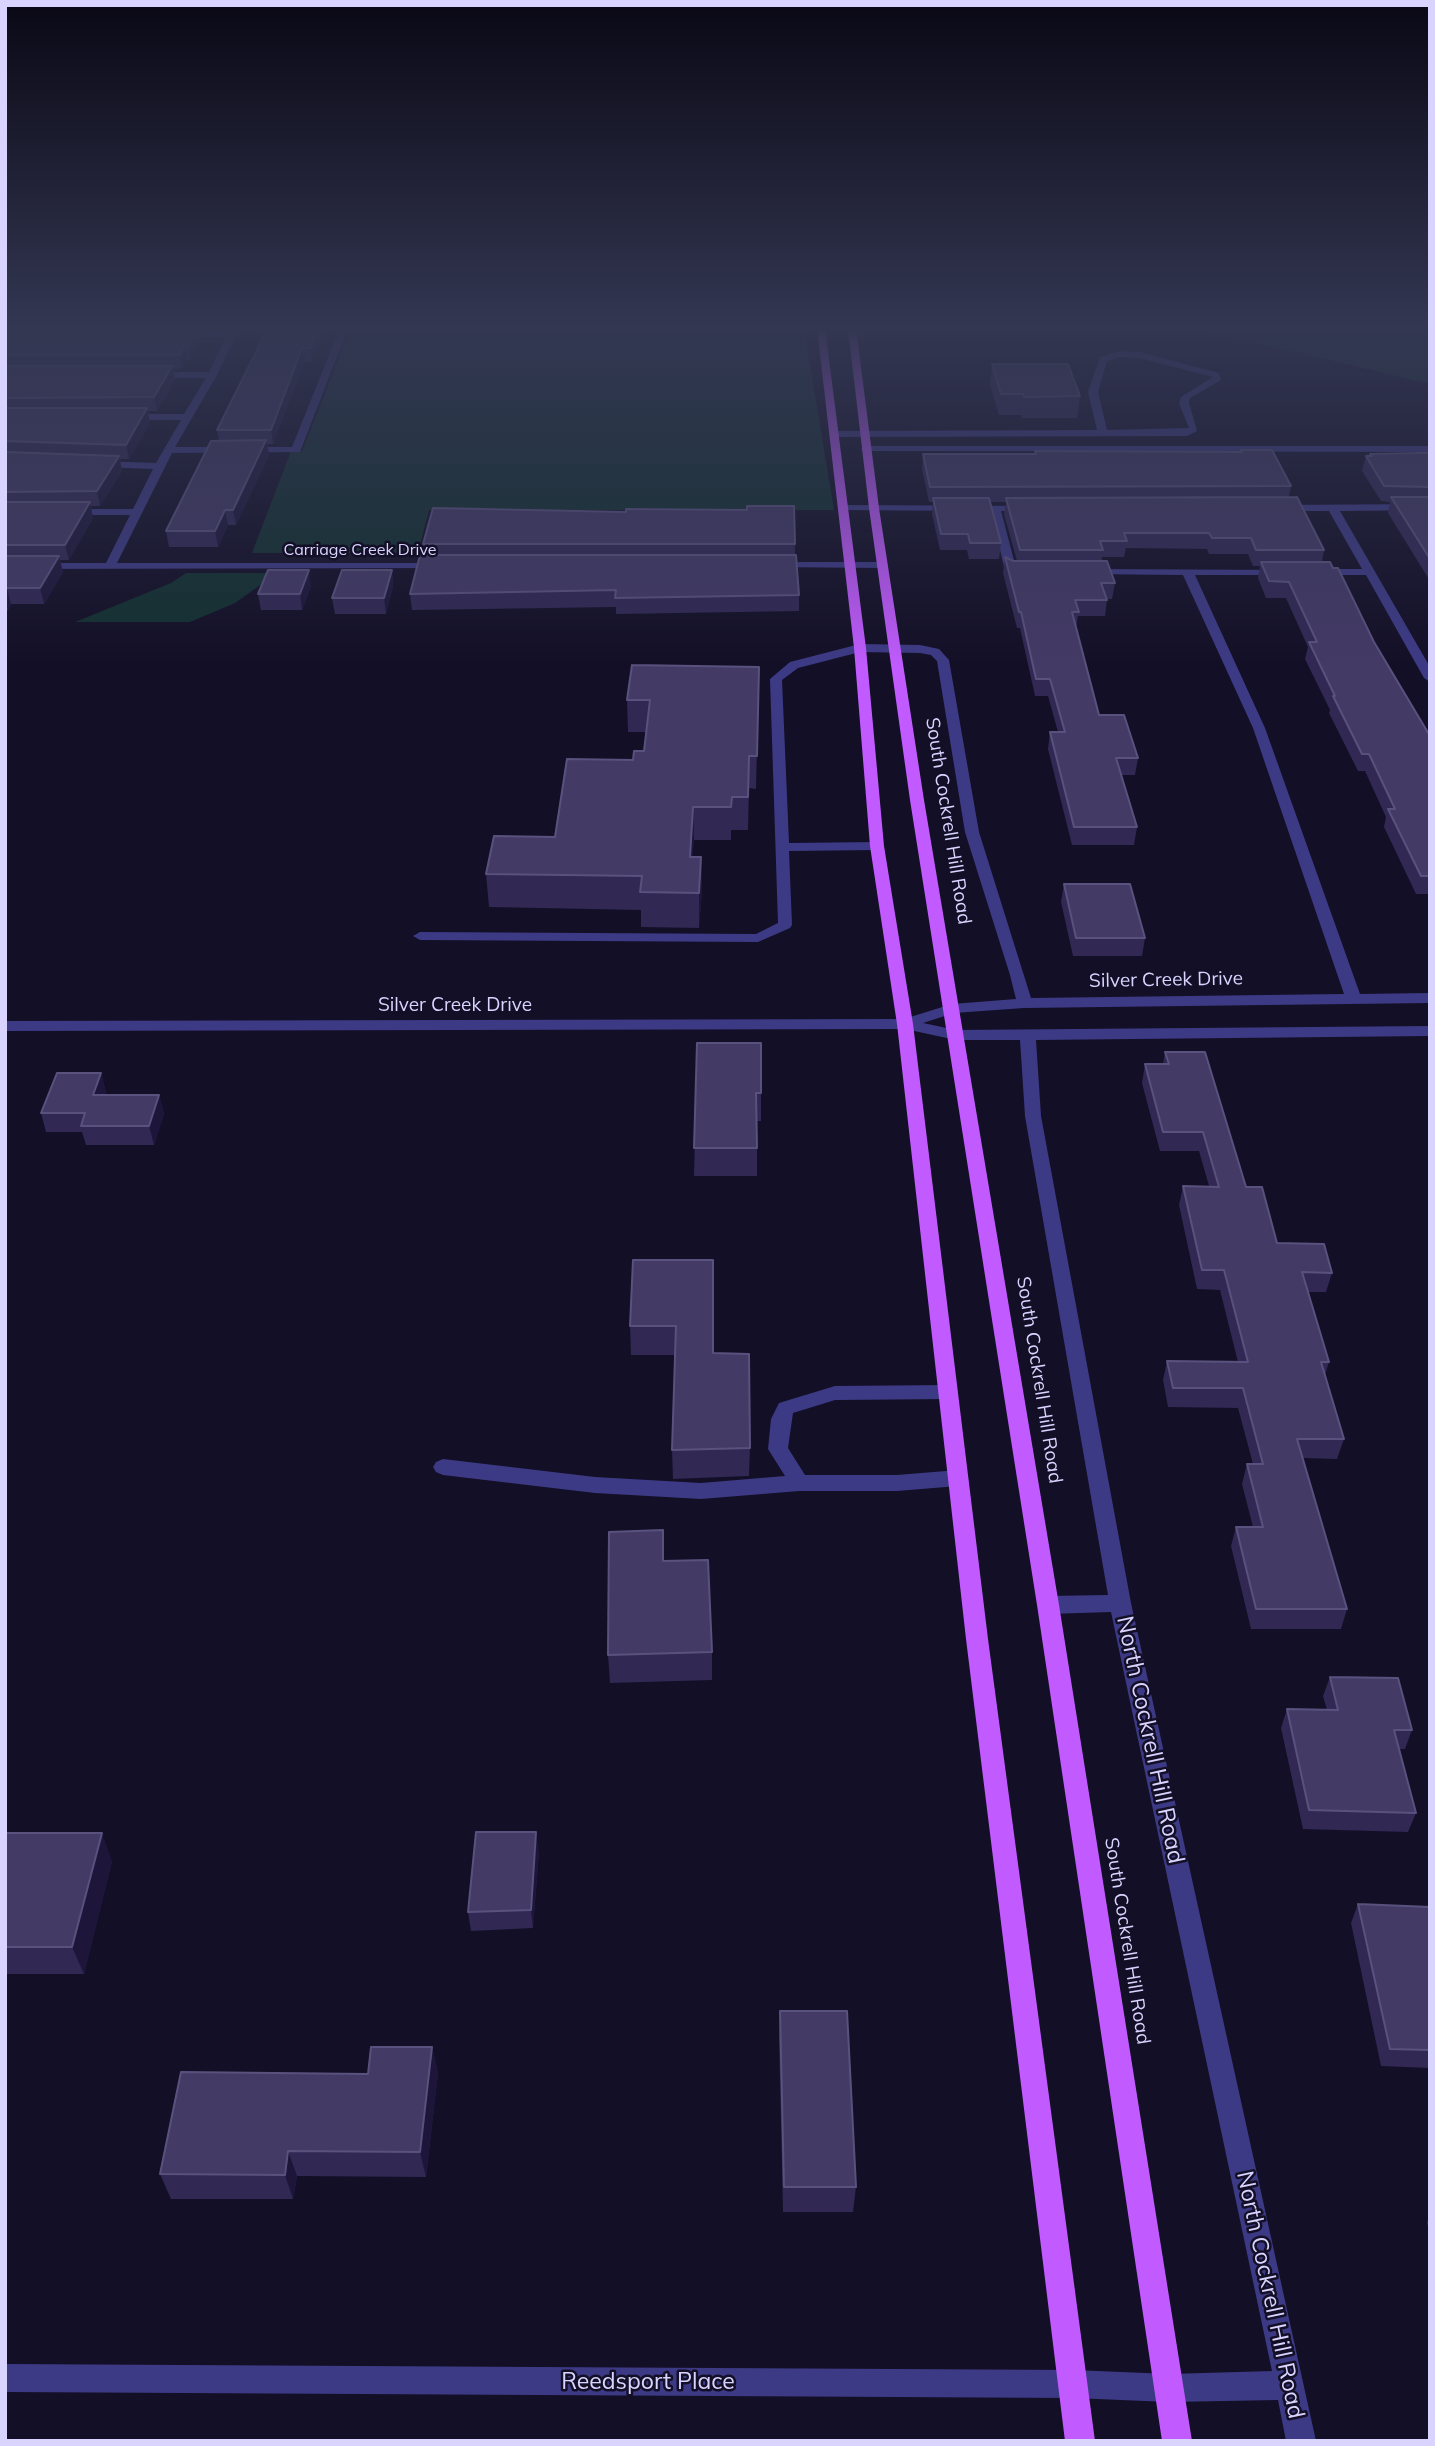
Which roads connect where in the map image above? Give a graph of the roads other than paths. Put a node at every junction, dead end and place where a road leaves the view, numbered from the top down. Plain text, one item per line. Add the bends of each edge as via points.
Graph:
1 (173, 442) edge
2 (299, 442) edge
3 (835, 442) edge
4 (865, 442) edge
5 (866, 449) junction
6 (1430, 449) edge
7 (168, 450) junction
8 (91, 464) edge
9 (159, 466) junction
10 (1430, 507) edge
11 (842, 508) junction
12 (874, 508) junction
13 (995, 508) junction
14 (1036, 508) edge
15 (1265, 508) edge
16 (1333, 508) junction
17 (58, 512) edge
18 (137, 512) junction
19 (766, 565) edge
20 (849, 565) junction
21 (882, 565) junction
22 (5, 566) edge
23 (110, 566) junction
24 (445, 566) edge
25 (1038, 571) edge
26 (1079, 572) edge
27 (1369, 572) junction
28 (1188, 573) junction
29 (860, 648) junction
30 (894, 649) junction
31 (1430, 678) edge
32 (877, 846) junction
33 (781, 847) junction
34 (419, 936) dead end
35 (1353, 997) junction
36 (1430, 998) edge
37 (1024, 1003) junction
38 (952, 1009) junction
39 (905, 1024) junction
40 (5, 1026) edge
41 (1430, 1031) edge
42 (956, 1035) junction
43 (1028, 1035) junction
44 (948, 1392) junction
45 (443, 1467) dead end
46 (958, 1478) junction
47 (799, 1483) junction
48 (1121, 1603) junction
49 (1048, 1605) junction
50 (5, 2378) edge
51 (1073, 2384) junction
52 (1291, 2385) junction
53 (1169, 2388) junction
54 (1080, 2441) edge
55 (1177, 2441) edge
56 (1301, 2441) edge

1 - 7 street
2 - 7 street via 296,450
3 - 11 main road
4 - 5 main road, South Cockrell Hill Road
5 - 6 street
5 - 12 main road, South Cockrell Hill Road
7 - 9 street
8 - 9 street
9 - 18 street
10 - 16 street
11 - 12 street
11 - 20 main road
12 - 13 street
12 - 21 main road, South Cockrell Hill Road
13 - 14 street
13 - 25 street via 1011,571
15 - 16 street
16 - 27 street
17 - 18 street
18 - 23 street
19 - 20 street
20 - 21 street
20 - 29 main road
21 - 30 main road, South Cockrell Hill Road
22 - 23 street, Carriage Creek Drive
23 - 24 street, Carriage Creek Drive
26 - 28 street
27 - 28 street
27 - 31 street
28 - 35 street via 1259,728
29 - 30 street
29 - 32 main road
29 - 33 street via 794,666 776,679
30 - 37 street via 935,652 943,660 972,832
30 - 38 main road, South Cockrell Hill Road
32 - 33 street
32 - 39 main road
33 - 34 street via 785,926 758,938
35 - 36 street, Silver Creek Drive
35 - 37 street, Silver Creek Drive
37 - 38 street, Silver Creek Drive
38 - 39 street, Silver Creek Drive
38 - 42 main road, South Cockrell Hill Road
39 - 40 street, Silver Creek Drive
39 - 42 street, Silver Creek Drive
39 - 44 main road
41 - 43 street, Silver Creek Drive
42 - 43 street, Silver Creek Drive
42 - 49 main road, South Cockrell Hill Road
43 - 48 street, North Cockrell Hill Road via 1033,1116
44 - 46 main road
44 - 47 street via 835,1393 786,1408 778,1449
45 - 47 street via 595,1485 701,1491
46 - 47 street
46 - 51 main road
48 - 49 street
48 - 52 street, North Cockrell Hill Road
49 - 53 main road, South Cockrell Hill Road
50 - 51 street, Reedsport Place
51 - 53 street, Reedsport Place
51 - 54 main road
52 - 53 street, Reedsport Place
52 - 56 street, North Cockrell Hill Road
53 - 55 main road, South Cockrell Hill Road

